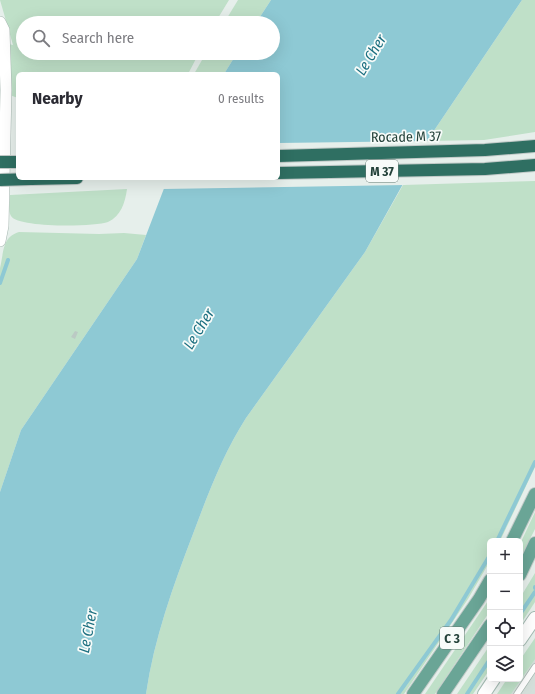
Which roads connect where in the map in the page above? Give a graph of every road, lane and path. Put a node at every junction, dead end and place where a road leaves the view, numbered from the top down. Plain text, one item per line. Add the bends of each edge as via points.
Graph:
1 (0, 22) edge
2 (535, 146) edge
3 (280, 156) edge
4 (0, 162) edge
5 (16, 162) edge
6 (535, 165) edge
7 (280, 173) edge
8 (16, 179) edge
9 (0, 180) edge
10 (0, 242) edge
11 (535, 494) edge
12 (513, 538) edge
13 (535, 543) edge
14 (520, 574) edge
15 (487, 585) edge
16 (535, 618) edge
17 (487, 629) edge
18 (523, 636) edge
19 (535, 667) edge
20 (492, 682) edge
21 (413, 694) edge
22 (443, 694) edge
23 (484, 694) edge
24 (517, 694) edge

1 - 10 street via 4,30 6,90 3,226
2 - 3 highway, Rocade M 37 / M 37 via 485,150
4 - 5 highway, bridge
6 - 7 highway, M 37
8 - 9 highway, bridge
11 - 12 main road
13 - 14 main road
15 - 21 main road, C 3
16 - 18 street
17 - 22 main road, C 3
19 - 24 lane
20 - 23 street

